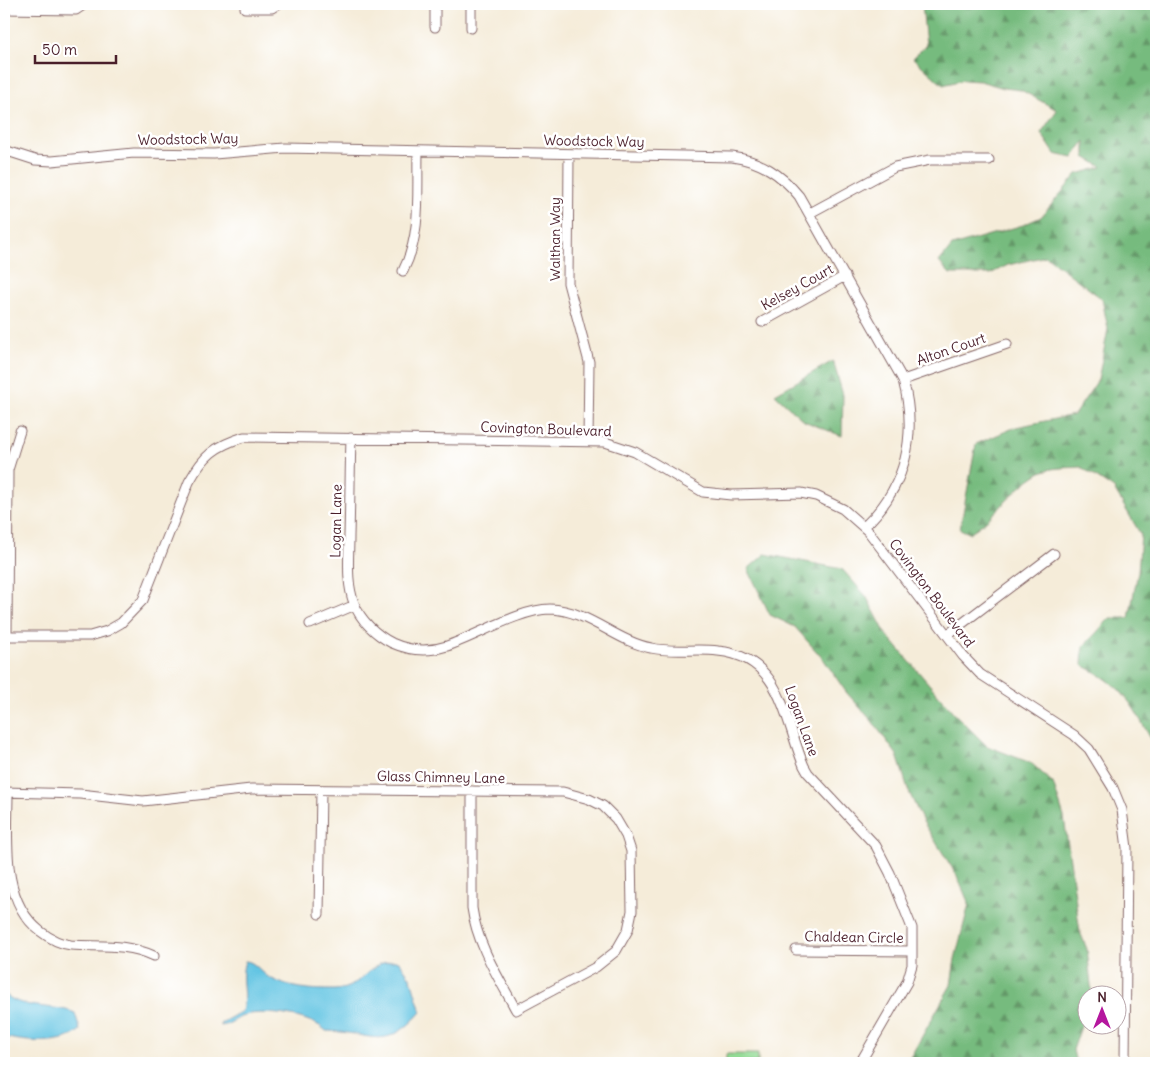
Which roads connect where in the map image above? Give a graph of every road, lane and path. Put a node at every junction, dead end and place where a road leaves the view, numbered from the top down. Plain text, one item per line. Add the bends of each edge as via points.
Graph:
1 (85, 4) edge
2 (245, 4) edge
3 (278, 4) edge
4 (435, 4) edge
5 (471, 4) edge
6 (4, 9) edge
7 (436, 27) dead end
8 (472, 28) dead end
9 (4, 150) edge
10 (418, 152) junction
11 (569, 155) junction
12 (990, 160) dead end
13 (810, 213) junction
14 (403, 271) dead end
15 (845, 276) junction
16 (762, 322) dead end
17 (1007, 344) dead end
18 (903, 380) junction
19 (20, 432) dead end
20 (350, 438) junction
21 (588, 441) junction
22 (864, 527) junction
23 (1054, 554) dead end
24 (355, 604) junction
25 (310, 624) dead end
26 (947, 635) junction
27 (6, 636) edge
28 (321, 790) junction
29 (472, 791) junction
30 (6, 792) edge
31 (319, 914) dead end
32 (796, 950) dead end
33 (912, 951) junction
34 (154, 956) dead end
35 (860, 1063) edge
36 (1125, 1063) edge

1 - 6 street via 76,10
2 - 3 street via 245,8 272,8
4 - 7 street
5 - 8 street
9 - 10 street, Woodstock Way via 34,160 52,161 134,153 214,154 285,148
10 - 11 street, Woodstock Way
10 - 14 street via 417,233
11 - 13 street, Woodstock Way via 745,159 773,170 788,183
11 - 21 street, Walthan Way via 568,283 589,362
12 - 13 street via 930,160 895,167
13 - 15 street, Woodstock Way
15 - 16 street, Kelsey Court
15 - 18 street, Woodstock Way
17 - 18 street, Alton Court
18 - 22 street, Woodstock Way via 910,420 905,467 890,498
19 - 27 street via 8,470
20 - 21 street, Covington Boulevard
20 - 24 street, Logan Lane via 349,575
20 - 27 street, Covington Boulevard via 244,437 210,452 189,482 143,600 134,612 107,631 90,636
21 - 22 street, Covington Boulevard via 605,442 635,452 703,492 816,496 843,509
22 - 26 street, Covington Boulevard
23 - 26 street
24 - 25 street
24 - 33 street, Logan Lane via 364,621 378,634 402,647 416,650 446,646 531,612 548,609 570,612 635,644 650,648 724,651 746,659 765,672 777,690 808,774 882,856 912,928
26 - 36 street, Covington Boulevard via 980,674 1074,735 1089,749 1113,788 1122,810 1127,848
28 - 29 street, Glass Chimney Lane
28 - 30 street, Glass Chimney Lane via 251,790 144,801 80,794
28 - 31 street
29 - 29 street, Glass Chimney Lane via 563,792 589,798 616,819 631,851 632,911 622,941 596,967 516,1010 474,924
30 - 34 street via 8,880 17,905 32,926 70,945 130,946
32 - 33 street, Chaldean Circle
33 - 35 street, Logan Lane via 907,982

